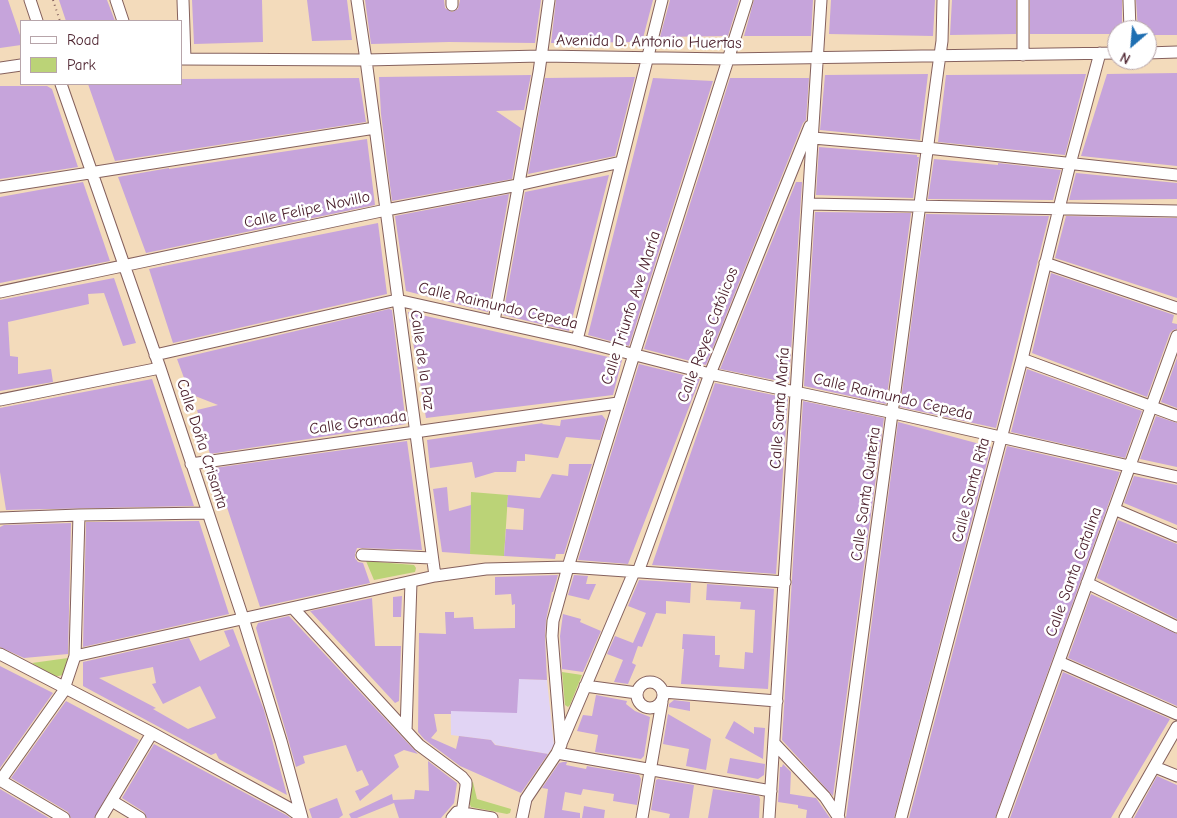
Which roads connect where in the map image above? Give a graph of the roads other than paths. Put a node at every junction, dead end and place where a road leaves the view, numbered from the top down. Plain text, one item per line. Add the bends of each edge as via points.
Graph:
1 (30, 0) edge
2 (116, 0) edge
3 (183, 0) edge
4 (357, 0) edge
5 (550, 0) edge
6 (662, 0) edge
7 (747, 0) edge
8 (821, 0) edge
9 (943, 0) edge
10 (1022, 0) edge
11 (1129, 0) edge
12 (38, 20) edge
13 (123, 20) edge
14 (1130, 20) edge
15 (1177, 52) edge
16 (1100, 53) junction
17 (1107, 53) edge
18 (1157, 53) edge
19 (1023, 55) junction
20 (542, 56) junction
21 (940, 56) junction
22 (647, 57) junction
23 (818, 58) junction
24 (183, 59) edge
25 (366, 60) junction
26 (727, 60) junction
27 (20, 65) edge
28 (0, 68) edge
29 (61, 85) edge
30 (815, 112) junction
31 (375, 128) junction
32 (813, 138) junction
33 (927, 148) junction
34 (621, 162) junction
35 (1070, 164) junction
36 (92, 172) junction
37 (1177, 175) edge
38 (518, 185) junction
39 (0, 187) edge
40 (808, 204) junction
41 (920, 206) junction
42 (386, 210) junction
43 (1060, 210) junction
44 (1177, 211) edge
45 (1045, 263) junction
46 (124, 266) junction
47 (0, 292) edge
48 (397, 300) junction
49 (1177, 308) edge
50 (494, 321) junction
51 (1177, 336) edge
52 (576, 340) junction
53 (634, 355) junction
54 (155, 356) junction
55 (1022, 359) junction
56 (160, 368) junction
57 (710, 374) junction
58 (797, 392) junction
59 (0, 400) edge
60 (618, 403) junction
61 (1152, 407) junction
62 (894, 413) junction
63 (1177, 416) edge
64 (415, 431) junction
65 (1001, 438) junction
66 (191, 464) junction
67 (1130, 467) junction
68 (1177, 478) edge
69 (1114, 509) junction
70 (207, 513) junction
71 (79, 515) junction
72 (0, 518) edge
73 (1177, 536) edge
74 (362, 555) dead end
75 (432, 558) junction
76 (568, 567) junction
77 (636, 572) junction
78 (435, 576) junction
79 (411, 582) junction
80 (784, 582) junction
81 (1088, 583) junction
82 (293, 608) junction
83 (243, 618) junction
84 (1177, 627) edge
85 (0, 654) edge
86 (75, 656) junction
87 (1059, 662) junction
88 (586, 686) junction
89 (65, 687) junction
90 (637, 693) junction
91 (663, 697) junction
92 (776, 701) junction
93 (1177, 714) edge
94 (406, 731) junction
95 (152, 733) junction
96 (1175, 735) edge
97 (774, 742) junction
98 (559, 749) junction
99 (1154, 767) junction
100 (650, 769) junction
101 (1177, 776) edge
102 (0, 780) edge
103 (770, 791) junction
104 (112, 801) junction
105 (457, 814) edge
106 (64, 818) edge
107 (101, 818) edge
108 (140, 818) edge
109 (302, 818) edge
110 (492, 818) edge
111 (522, 818) edge
112 (642, 818) edge
113 (769, 818) edge
114 (839, 818) edge
115 (901, 818) edge
116 (1002, 818) edge
117 (1125, 818) edge

1 - 12 street
2 - 13 street
3 - 24 street
4 - 25 street, Calle de la Paz
5 - 20 street
6 - 22 street
7 - 26 street, Calle Triunfo Ave María
8 - 23 street, Calle Santa María
9 - 21 street, Calle Santa Quiteria
10 - 19 street
11 - 14 street
15 - 18 street
16 - 17 street, Avenida D. Antonio Huertas
16 - 19 street, Avenida D. Antonio Huertas
16 - 35 street, Calle Santa Rita
19 - 21 street, Avenida D. Antonio Huertas
20 - 22 street, Avenida D. Antonio Huertas
20 - 25 street, Avenida D. Antonio Huertas
20 - 38 street
21 - 23 street, Avenida D. Antonio Huertas
21 - 33 street, Calle Santa Quiteria
22 - 26 street, Avenida D. Antonio Huertas
22 - 34 street
23 - 26 street, Avenida D. Antonio Huertas
23 - 30 street, Calle Santa María
24 - 25 street, Avenida D. Antonio Huertas
25 - 31 street, Calle de la Paz
26 - 53 street, Calle Triunfo Ave María
27 - 28 street
29 - 36 street, Calle Doña Crisanta
30 - 32 street, Calle Santa María
30 - 57 street, Calle Reyes Católicos
31 - 36 street
31 - 42 street, Calle de la Paz
32 - 33 street
32 - 40 street, Calle Santa María
33 - 35 street
33 - 41 street, Calle Santa Quiteria
34 - 38 street, Calle Felipe Novillo
34 - 52 street
35 - 37 street
35 - 43 street, Calle Santa Rita
36 - 39 street
36 - 46 street, Calle Doña Crisanta
38 - 42 street, Calle Felipe Novillo
38 - 50 street
40 - 41 street
40 - 58 street, Calle Santa María
41 - 43 street
41 - 62 street, Calle Santa Quiteria
42 - 46 street, Calle Felipe Novillo
42 - 48 street, Calle de la Paz
43 - 44 street
43 - 45 street, Calle Santa Rita
45 - 49 street
45 - 55 street, Calle Santa Rita
46 - 47 street, Calle Felipe Novillo
46 - 54 street, Calle Doña Crisanta
48 - 50 street, Calle Raimundo Cepeda
48 - 54 street
48 - 64 street, Calle de la Paz
50 - 52 street, Calle Raimundo Cepeda
51 - 61 street, Calle Santa Catalina
52 - 53 street, Calle Raimundo Cepeda
53 - 57 street, Calle Raimundo Cepeda
53 - 60 street, Calle Triunfo Ave María
54 - 56 street, Calle Doña Crisanta
55 - 61 street
55 - 65 street, Calle Santa Rita
56 - 59 street
56 - 66 street, Calle Doña Crisanta
57 - 58 street, Calle Raimundo Cepeda
57 - 77 street, Calle Reyes Católicos
58 - 62 street, Calle Raimundo Cepeda
58 - 80 street, Calle Santa María
60 - 64 street, Calle Granada
60 - 76 street, Calle Triunfo Ave María
61 - 63 street
61 - 67 street, Calle Santa Catalina
62 - 65 street, Calle Raimundo Cepeda
62 - 114 street, Calle Santa Quiteria
64 - 66 street, Calle Granada
64 - 75 street, Calle de la Paz
65 - 67 street, Calle Raimundo Cepeda
65 - 115 street, Calle Santa Rita
66 - 70 street, Calle Doña Crisanta
67 - 68 street, Calle Raimundo Cepeda
67 - 69 street, Calle Santa Catalina
69 - 73 street
69 - 81 street, Calle Santa Catalina
70 - 71 street
70 - 83 street, Calle Doña Crisanta
71 - 72 street
71 - 86 street
74 - 75 street
75 - 78 street, Calle de la Paz
76 - 77 street
76 - 78 street via 499,568
76 - 98 street, Calle Triunfo Ave María via 552,636
77 - 80 street
77 - 88 street, Calle Reyes Católicos
78 - 79 street
79 - 82 street
79 - 94 street
80 - 92 street, Calle Santa María
81 - 84 street
81 - 87 street, Calle Santa Catalina
82 - 83 street
82 - 94 street
83 - 86 street
83 - 109 street, Calle Doña Crisanta
85 - 89 street
86 - 89 street
87 - 93 street
87 - 116 street, Calle Santa Catalina
88 - 90 street
88 - 98 street, Calle Reyes Católicos
89 - 95 street
89 - 102 street
90 - 91 street via 645,707 653,708
90 - 91 street via 644,684 652,682 659,685
91 - 92 street
91 - 100 street
92 - 97 street, Calle Santa María
94 - 105 street via 466,782
95 - 104 street
95 - 109 street
96 - 99 street
97 - 103 street, Calle Santa María
97 - 114 street via 825,797
98 - 100 street
98 - 111 street, Calle Reyes Católicos via 526,799
99 - 101 street
99 - 117 street
100 - 103 street
100 - 112 street
102 - 106 street
103 - 113 street, Calle Santa María
104 - 107 street
104 - 108 street
105 - 110 street

